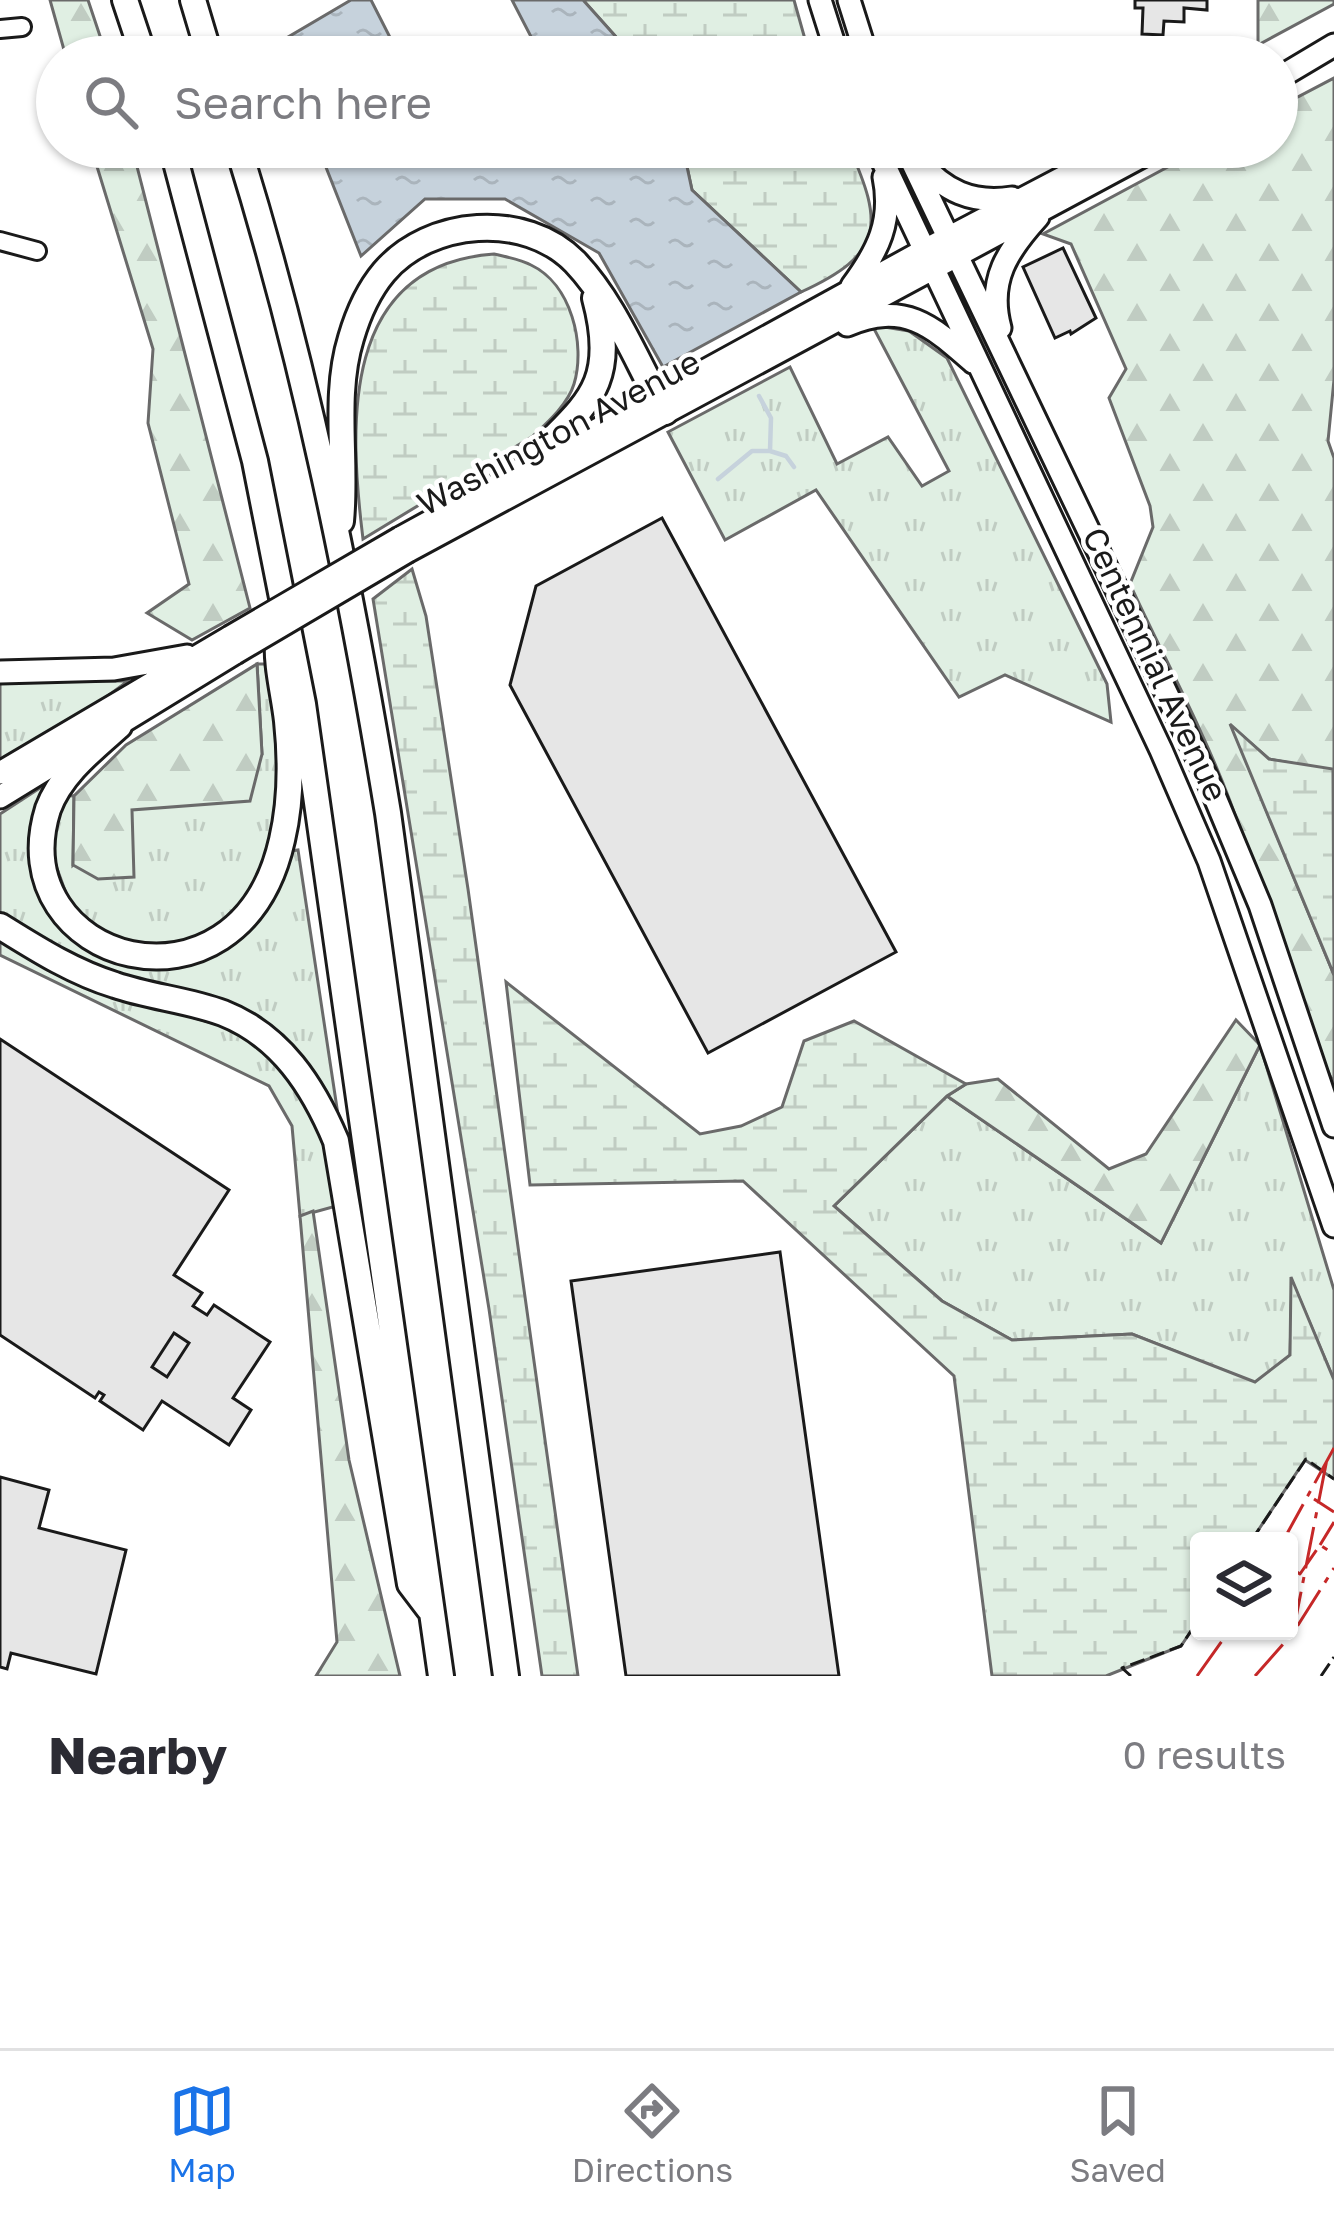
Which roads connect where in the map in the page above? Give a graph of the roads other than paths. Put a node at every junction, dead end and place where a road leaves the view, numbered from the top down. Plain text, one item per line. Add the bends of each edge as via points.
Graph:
1 (125, 0) edge
2 (193, 0) edge
3 (820, 0) edge
4 (849, 0) edge
5 (22, 26) dead end
6 (0, 29) edge
7 (137, 36) edge
8 (204, 36) edge
9 (831, 36) edge
10 (860, 36) edge
11 (1334, 45) edge
12 (1298, 65) edge
13 (178, 168) edge
14 (244, 168) edge
15 (882, 168) edge
16 (886, 168) edge
17 (917, 168) edge
18 (925, 168) edge
19 (1089, 168) edge
20 (1112, 168) edge
21 (1040, 200) junction
22 (0, 241) edge
23 (952, 246) junction
24 (37, 251) dead end
25 (929, 258) junction
26 (591, 284) junction
27 (848, 292) junction
28 (774, 354) junction
29 (982, 370) junction
30 (1015, 374) junction
31 (660, 405) junction
32 (524, 470) junction
33 (340, 544) junction
34 (404, 544) junction
35 (282, 591) junction
36 (233, 645) junction
37 (205, 653) junction
38 (0, 672) edge
39 (119, 726) junction
40 (0, 773) edge
41 (0, 797) edge
42 (0, 926) edge
43 (1334, 1126) edge
44 (1334, 1226) edge
45 (432, 1614) junction
46 (440, 1676) edge
47 (506, 1676) edge

1 - 7 highway
2 - 8 highway
3 - 9 main road
4 - 10 main road
5 - 6 street
11 - 12 main road
13 - 35 highway
14 - 33 highway
15 - 27 main road via 886,229
16 - 25 main road, Centennial Avenue
17 - 23 main road, Centennial Avenue
18 - 21 main road via 954,193
19 - 21 main road, Washington Avenue
20 - 21 main road, Washington Avenue
21 - 23 main road, Washington Avenue
21 - 30 main road via 1005,255 998,285 996,314
22 - 24 street
23 - 25 main road, Washington Avenue
23 - 30 main road, Centennial Avenue
25 - 27 main road, Washington Avenue
25 - 28 main road, Washington Avenue
25 - 29 main road, Centennial Avenue
26 - 31 highway
26 - 32 highway via 601,319 600,375 582,411
26 - 33 highway via 551,245 484,226 429,239 386,269 359,314 345,369
27 - 31 main road, Washington Avenue
28 - 29 main road via 867,316 894,314 934,327
28 - 31 main road, Washington Avenue
29 - 44 main road, Centennial Avenue via 1209,861
30 - 43 main road, Centennial Avenue via 1206,776 1260,905
31 - 32 main road, Washington Avenue
31 - 34 main road, Washington Avenue
32 - 34 main road, Washington Avenue
33 - 47 highway via 388,813
34 - 36 main road, Washington Avenue, bridge
35 - 39 highway via 277,651 289,793 282,842 256,904 207,946 151,958 113,951 73,925 48,886 41,852 48,807 65,778
35 - 45 highway
36 - 37 main road, Washington Avenue
36 - 39 main road, Washington Avenue
37 - 38 main road via 115,669
37 - 40 main road, Washington Avenue
39 - 41 main road, Washington Avenue
42 - 45 highway via 82,973 237,1021 280,1050 312,1090 336,1141 410,1584
45 - 46 highway

